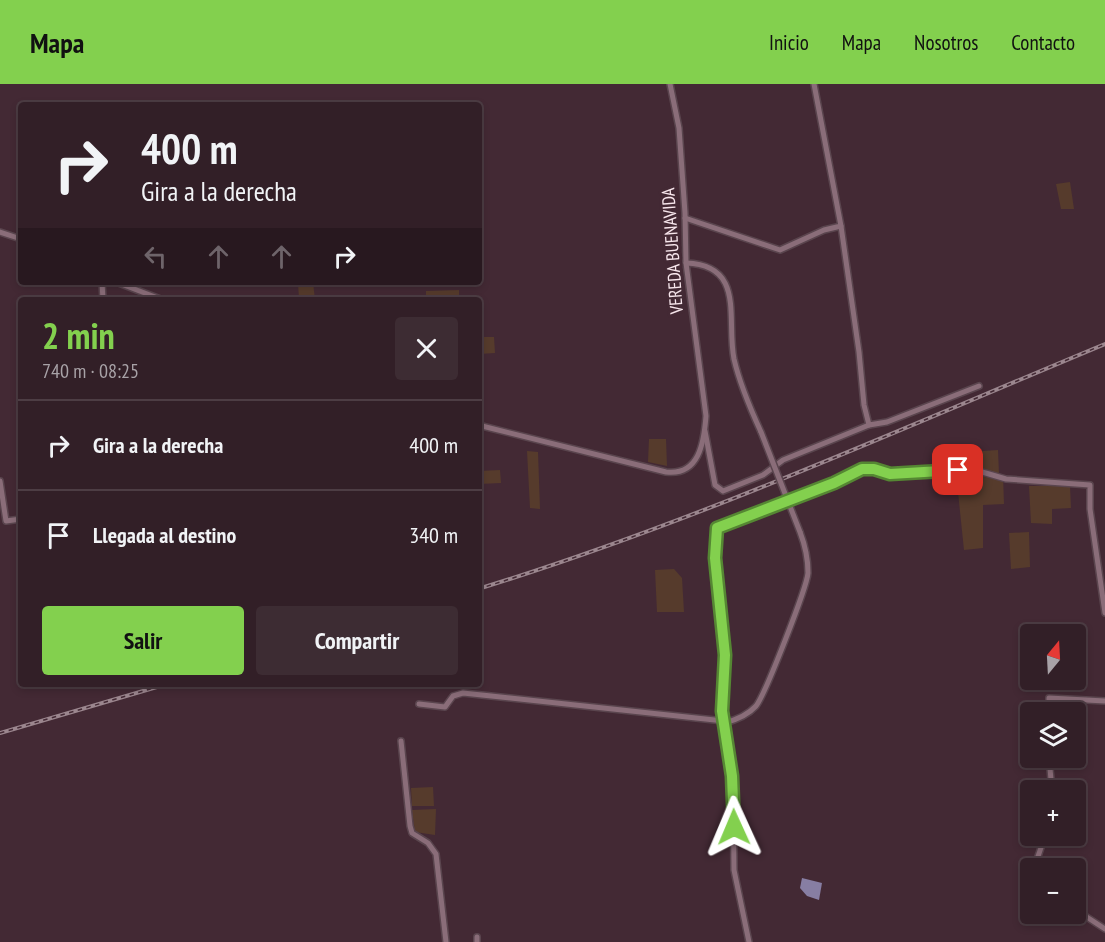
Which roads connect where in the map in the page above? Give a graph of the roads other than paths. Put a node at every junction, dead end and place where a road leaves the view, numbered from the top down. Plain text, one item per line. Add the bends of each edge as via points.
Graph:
1 (670, 84) edge
2 (814, 84) edge
3 (686, 218) junction
4 (841, 226) junction
5 (0, 232) edge
6 (18, 238) edge
7 (686, 263) junction
8 (124, 285) edge
9 (155, 297) edge
10 (979, 386) dead end
11 (869, 425) junction
12 (482, 426) edge
13 (705, 429) junction
14 (0, 481) edge
15 (18, 519) edge
16 (1105, 613) edge
17 (1105, 701) edge
18 (1048, 702) edge
19 (419, 704) dead end
20 (724, 722) junction
21 (401, 741) dead end
22 (1086, 916) edge
23 (1105, 928) edge
24 (446, 942) edge
25 (750, 942) edge

1 - 3 street, VEREDA BUENAVIDA via 679,128
2 - 4 street
3 - 4 street via 780,250
3 - 7 street, VEREDA BUENAVIDA
4 - 11 street
5 - 6 street
7 - 13 street, VEREDA BUENAVIDA
7 - 20 street, bridge via 712,268 729,290 737,370 806,547 806,582 757,705 739,719
8 - 9 street
10 - 11 street via 887,422
11 - 13 street via 783,460 764,475 723,491 715,485
12 - 13 street via 666,472 682,472 693,464
14 - 15 street via 6,521
16 - 20 street via 1090,485 1006,479 972,469 890,474 862,469 717,528 715,558 725,655
17 - 18 street via 1048,698
19 - 20 street via 445,707 453,696 463,693
20 - 25 street via 732,776 734,870
21 - 24 street via 410,826 412,833 428,843 436,854
22 - 23 street

